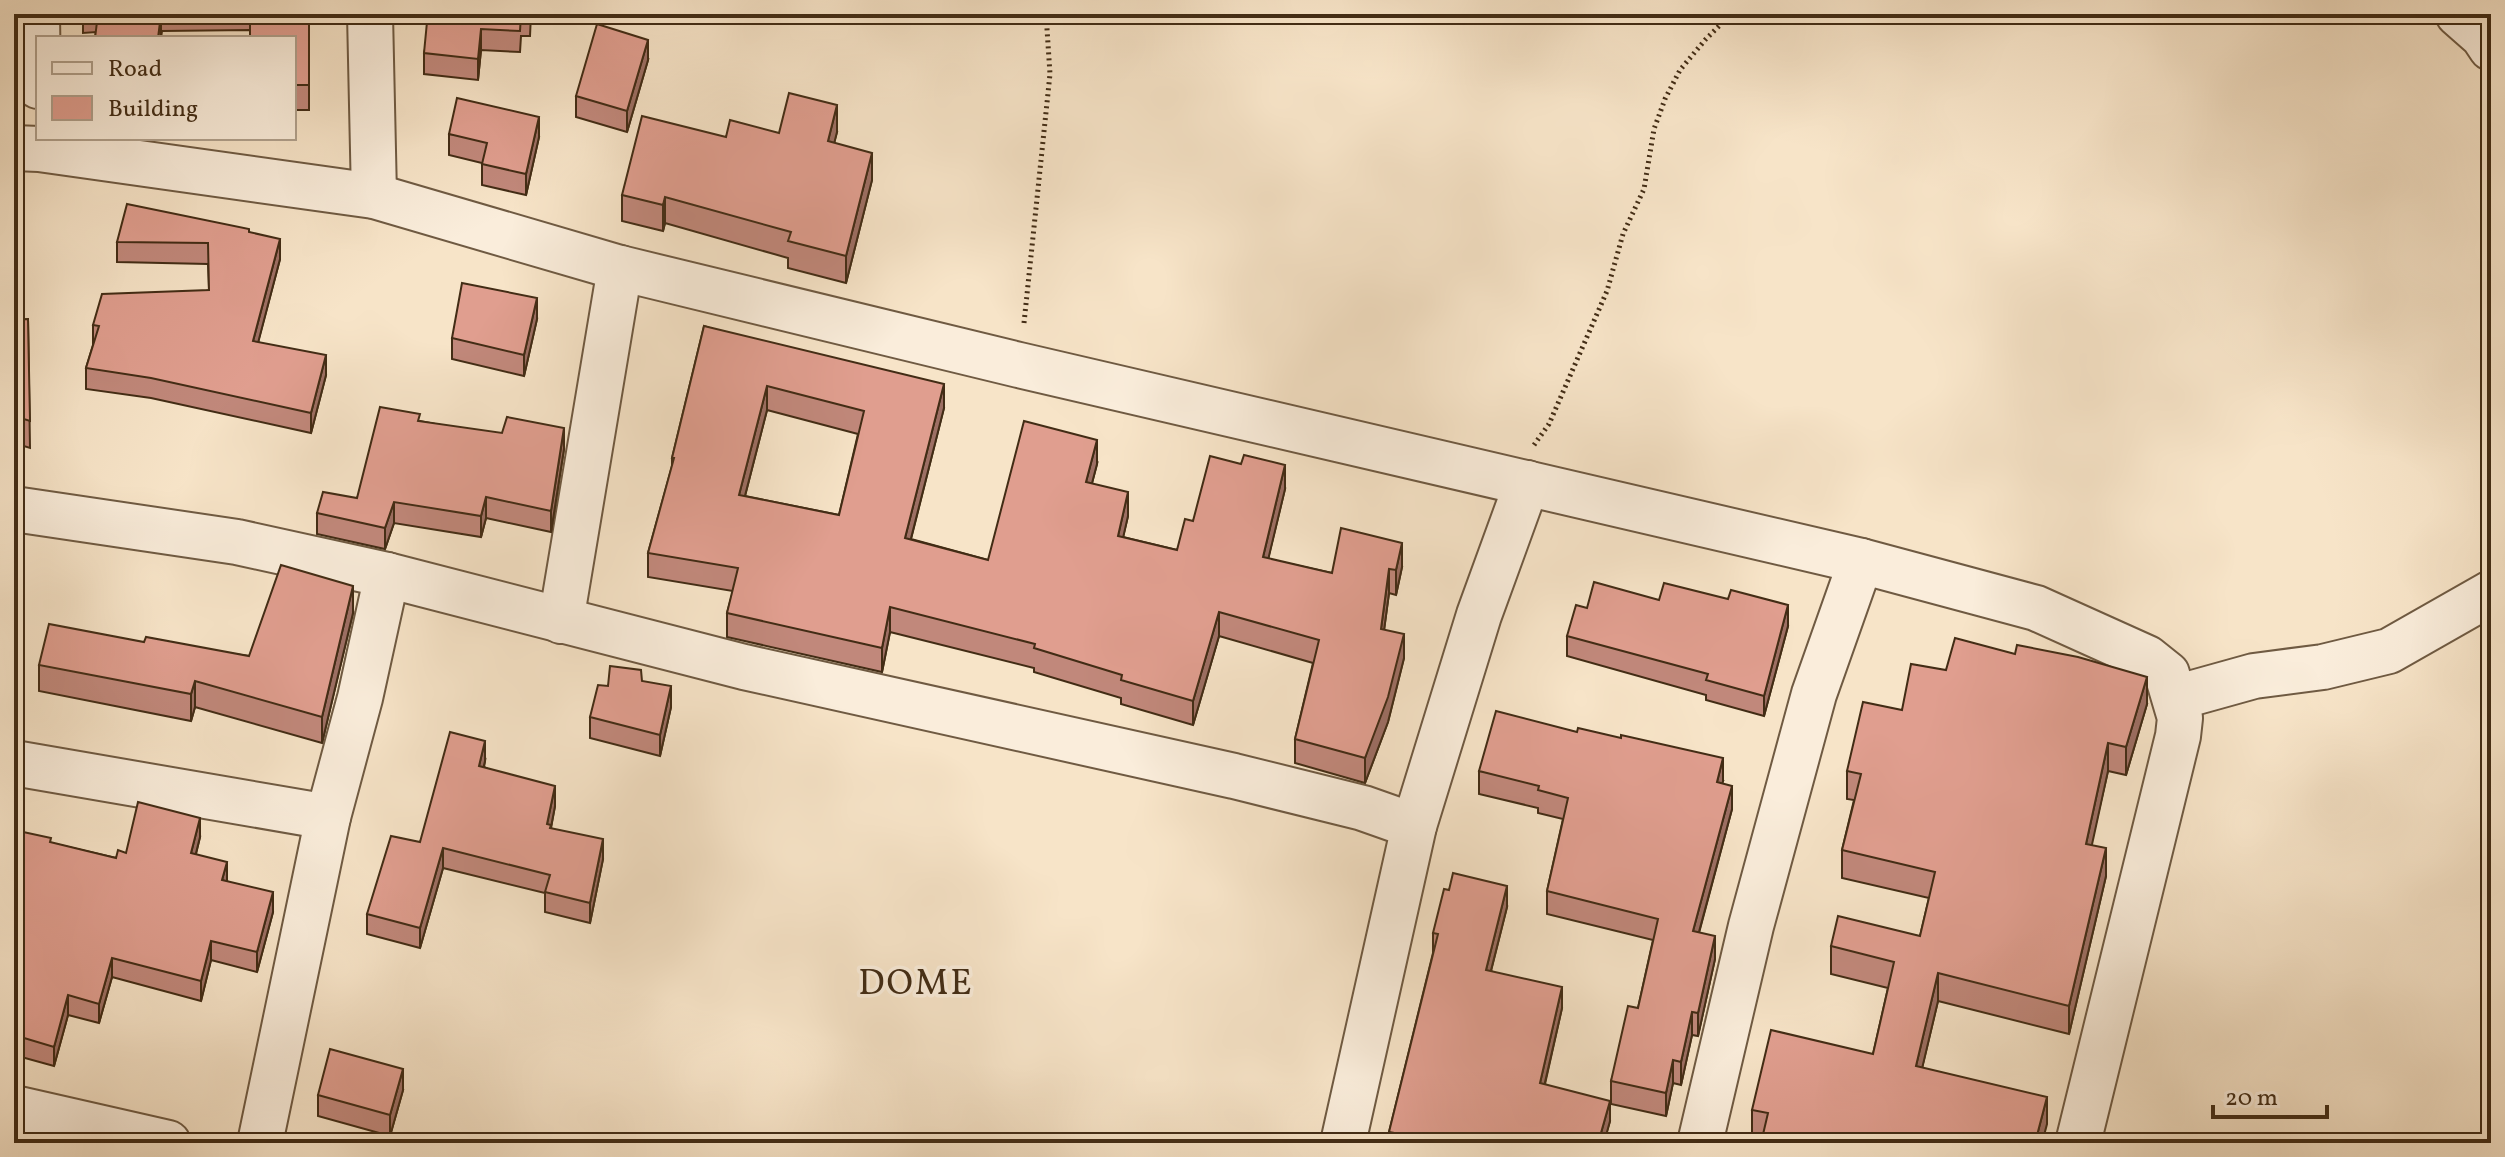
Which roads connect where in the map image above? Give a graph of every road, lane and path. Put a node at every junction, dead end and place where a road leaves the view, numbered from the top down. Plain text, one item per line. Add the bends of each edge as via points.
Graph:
1 (37, 14) edge
2 (370, 14) edge
3 (1046, 14) edge
4 (1731, 14) edge
5 (2458, 14) edge
6 (37, 36) edge
7 (2491, 48) edge
8 (31, 145) edge
9 (374, 196) junction
10 (620, 268) junction
11 (1019, 365) junction
12 (1519, 482) junction
13 (14, 509) edge
14 (1861, 561) junction
15 (387, 575) junction
16 (2491, 593) edge
17 (561, 621) junction
18 (2175, 698) junction
19 (14, 763) edge
20 (328, 817) junction
21 (1414, 826) junction
22 (14, 1108) edge
23 (168, 1143) edge
24 (260, 1143) edge
25 (1343, 1143) edge
26 (1700, 1143) edge
27 (2078, 1143) edge

1 - 6 street
2 - 9 street
3 - 11 path via 1050,74
4 - 12 path via 1680,70 1665,99 1644,189 1623,234 1607,291
5 - 7 street
8 - 9 street
9 - 10 street
10 - 11 street
10 - 17 street
11 - 12 street
12 - 14 street
12 - 21 street
13 - 15 street via 237,542
14 - 18 street via 2036,608 2147,658 2167,674
14 - 26 street via 1814,694
15 - 17 street
15 - 20 street
16 - 18 street via 2389,651 2254,676
17 - 21 street via 1234,776
18 - 27 street via 2178,736
19 - 20 street
20 - 24 street
21 - 25 street
22 - 23 street

